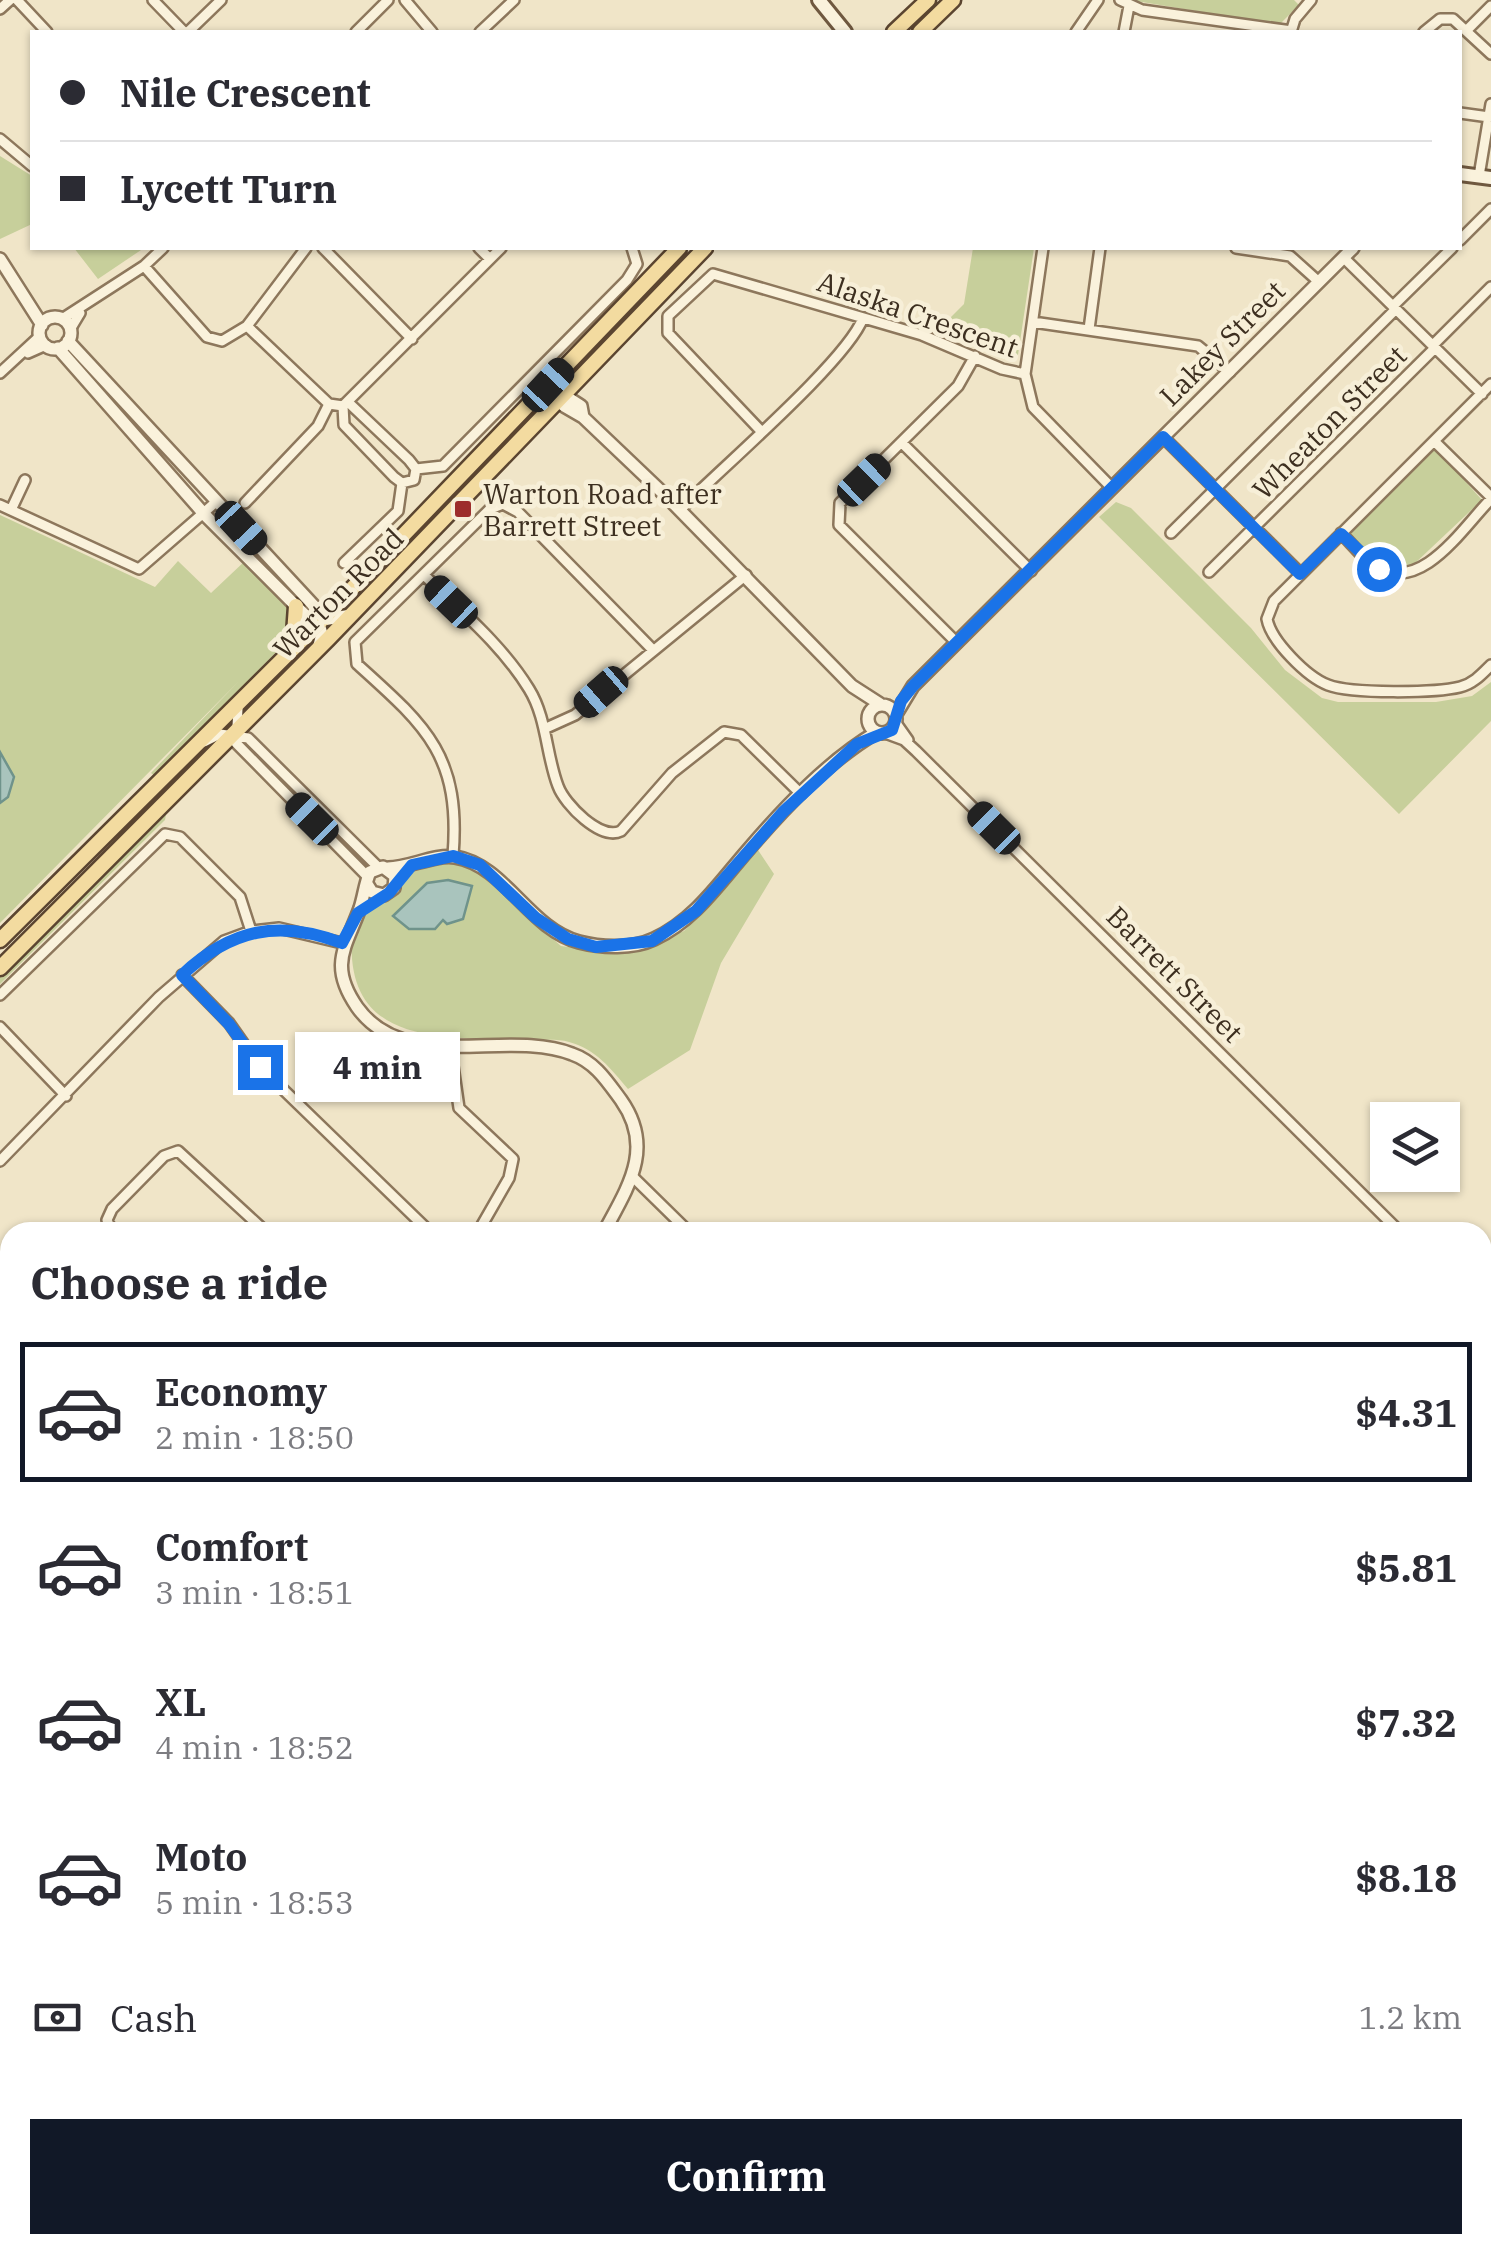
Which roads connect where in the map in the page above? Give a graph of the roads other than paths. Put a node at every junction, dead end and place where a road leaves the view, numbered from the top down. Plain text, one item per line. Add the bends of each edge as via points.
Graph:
1 (14, 0) edge
2 (153, 0) edge
3 (221, 0) edge
4 (388, 0) edge
5 (405, 0) edge
6 (514, 0) edge
7 (819, 0) edge
8 (928, 0) edge
9 (953, 0) edge
10 (1098, 0) edge
11 (1311, 0) edge
12 (1125, 3) edge
13 (1491, 6) edge
14 (0, 9) edge
15 (829, 12) junction
16 (45, 30) edge
17 (184, 30) edge
18 (188, 30) edge
19 (358, 30) edge
20 (430, 30) edge
21 (482, 30) edge
22 (843, 30) edge
23 (852, 30) edge
24 (896, 30) edge
25 (922, 30) edge
26 (1077, 30) edge
27 (1124, 30) edge
28 (1280, 30) edge
29 (1292, 30) edge
30 (1427, 30) edge
31 (1466, 30) junction
32 (1491, 54) edge
33 (1491, 104) edge
34 (1462, 113) edge
35 (1489, 118) edge
36 (0, 139) edge
37 (30, 164) edge
38 (1485, 177) edge
39 (1491, 209) edge
40 (1462, 238) edge
41 (161, 250) edge
42 (304, 250) edge
43 (325, 250) edge
44 (480, 250) edge
45 (500, 250) edge
46 (633, 250) edge
47 (676, 250) edge
48 (703, 250) edge
49 (1044, 250) edge
50 (1100, 250) edge
51 (1250, 250) edge
52 (1351, 250) edge
53 (1450, 250) edge
54 (1344, 258) junction
55 (490, 259) junction
56 (0, 260) edge
57 (144, 266) junction
58 (1319, 282) junction
59 (1491, 287) edge
60 (1394, 308) junction
61 (863, 318) junction
62 (1032, 322) junction
63 (247, 326) junction
64 (1088, 330) junction
65 (55, 332) junction
66 (412, 339) junction
67 (1434, 346) junction
68 (975, 356) junction
69 (566, 365) junction
70 (1230, 372) junction
71 (0, 373) edge
72 (1024, 374) junction
73 (1491, 384) edge
74 (1482, 394) junction
75 (564, 395) junction
76 (329, 404) junction
77 (346, 405) junction
78 (526, 408) junction
79 (760, 430) junction
80 (1163, 437) junction
81 (1434, 441) junction
82 (902, 443) junction
83 (416, 469) junction
84 (25, 480) dead end
85 (402, 483) junction
86 (1112, 488) junction
87 (1215, 489) junction
88 (1491, 498) edge
89 (216, 502) junction
90 (245, 503) dead end
91 (0, 505) edge
92 (11, 510) junction
93 (680, 510) junction
94 (205, 515) junction
95 (1254, 528) junction
96 (1170, 533) dead end
97 (1341, 534) junction
98 (344, 563) dead end
99 (1030, 571) junction
100 (1209, 572) dead end
101 (746, 574) junction
102 (1300, 574) junction
103 (424, 575) junction
104 (296, 606) junction
105 (351, 616) junction
106 (320, 622) junction
107 (958, 643) junction
108 (292, 648) junction
109 (652, 648) junction
110 (318, 649) junction
111 (1491, 665) edge
112 (852, 686) junction
113 (913, 686) junction
114 (242, 699) junction
115 (882, 704) junction
116 (869, 717) junction
117 (896, 718) junction
118 (544, 729) junction
119 (881, 732) junction
120 (234, 734) junction
121 (857, 744) junction
122 (193, 748) junction
123 (916, 750) junction
124 (800, 794) junction
125 (453, 856) junction
126 (412, 865) junction
127 (383, 868) junction
128 (367, 880) junction
129 (395, 884) junction
130 (381, 896) junction
131 (358, 913) junction
132 (250, 931) junction
133 (0, 940) edge
134 (342, 943) junction
135 (0, 968) edge
136 (182, 975) junction
137 (0, 995) edge
138 (0, 1028) edge
139 (450, 1045) junction
140 (66, 1096) junction
141 (0, 1161) edge
142 (634, 1178) junction
143 (107, 1222) edge
144 (255, 1222) edge
145 (420, 1222) edge
146 (484, 1222) edge
147 (610, 1222) edge
148 (678, 1222) edge
149 (1390, 1222) edge

1 - 14 street
1 - 16 street
2 - 17 street
3 - 18 street
4 - 19 street
5 - 20 street
6 - 21 street
7 - 15 main road
8 - 24 main road
9 - 25 main road
10 - 26 street
11 - 29 street
12 - 27 street
12 - 28 street
13 - 31 street
15 - 22 main road
15 - 23 main road
30 - 31 street via 1447,18
31 - 32 street
33 - 35 street
34 - 35 street
35 - 38 street
36 - 37 street
39 - 40 street
41 - 57 street
42 - 63 street
43 - 66 street
44 - 55 street
45 - 55 street
46 - 83 street via 637,264 627,280 442,466
47 - 69 main road, Warton Road
48 - 75 main road, Warton Road
49 - 62 street
50 - 64 street
51 - 58 street via 1290,256
52 - 54 street, Lakey Street
53 - 60 street
54 - 58 street, Lakey Street
54 - 60 street
55 - 66 street
56 - 65 street
57 - 63 street via 213,341 229,340
57 - 65 street
58 - 70 street, Lakey Street
59 - 67 street, Wheaton Street
60 - 67 street
60 - 87 street
61 - 68 street, Alaska Crescent
61 - 79 street via 852,338
61 - 79 street, Alaska Crescent via 718,274 704,279 668,316 670,338
62 - 64 street
62 - 72 street
63 - 76 street
64 - 70 street via 1198,346
65 - 71 street
65 - 89 street
65 - 94 street
66 - 77 street
67 - 74 street
67 - 95 street, Wheaton Street
68 - 72 street, Alaska Crescent
68 - 82 street via 958,386
69 - 75 street
69 - 78 main road, Warton Road
70 - 80 street, Lakey Street
72 - 86 street via 1033,407
73 - 74 street
74 - 81 street
75 - 78 street
75 - 93 street via 564,406 584,417
75 - 105 main road, Warton Road
76 - 77 street
76 - 90 street via 318,426
77 - 83 street
77 - 85 street via 344,426
78 - 106 main road, Warton Road
79 - 93 street
80 - 86 street, Lakey Street
80 - 87 street
81 - 88 street
81 - 97 street
82 - 99 street
82 - 107 street via 840,503 837,516
83 - 85 street via 414,480
84 - 92 street
85 - 98 street via 398,512
86 - 99 street, Lakey Street
87 - 95 street
87 - 96 street
88 - 97 street via 1428,564 1411,572 1379,569
89 - 94 street
89 - 106 street via 314,606
91 - 92 street
92 - 94 street via 139,569
93 - 101 street
94 - 104 street
95 - 100 street, Wheaton Street
95 - 102 street
97 - 102 street
99 - 107 street, Lakey Street
101 - 109 street
101 - 112 street
102 - 111 street via 1268,610 1268,628 1324,684 1448,689 1467,685
103 - 109 street via 503,504
103 - 118 street via 505,655 532,693
103 - 125 street via 355,642 357,664 412,714 444,762 457,810
104 - 106 street
104 - 108 main road
105 - 106 street
105 - 110 main road, Warton Road
106 - 108 main road, Warton Road
106 - 110 street
107 - 113 street, Lakey Street
108 - 114 main road, Warton Road
109 - 118 street via 575,715
110 - 120 main road, Warton Road
112 - 115 street
112 - 116 street
113 - 115 street, Lakey Street
113 - 117 street, Lakey Street
114 - 120 street
114 - 122 main road, Warton Road
115 - 116 street, Lakey Street
115 - 117 street
116 - 119 street
116 - 121 street, Lakey Street
117 - 119 street, Lakey Street
117 - 123 street, Barrett Street
118 - 124 street via 559,790 603,833 622,831 672,773 724,732 741,734
119 - 121 street, Lakey Street
119 - 123 street, Barrett Street
120 - 122 street
120 - 127 street via 248,738
120 - 128 street
120 - 135 main road, Warton Road
121 - 124 street, Lakey Street
122 - 133 main road, Warton Road
123 - 149 street, Barrett Street
124 - 125 street, Lakey Street via 696,911 652,941 596,947 568,939 480,865
125 - 126 street
126 - 127 street
126 - 129 street
127 - 128 street
127 - 129 street
128 - 130 street
128 - 131 street
129 - 130 street
130 - 131 street
131 - 134 street
132 - 134 street via 302,930
132 - 136 street via 224,941
132 - 137 street via 240,897 180,837 164,834
134 - 139 street via 349,996 367,1021 420,1043
136 - 140 street
136 - 145 street via 260,1067
138 - 140 street
139 - 142 street via 552,1048 594,1065 636,1125
139 - 146 street via 459,1108 513,1159
140 - 141 street
142 - 147 street
142 - 148 street
143 - 144 street via 164,1156 178,1151

